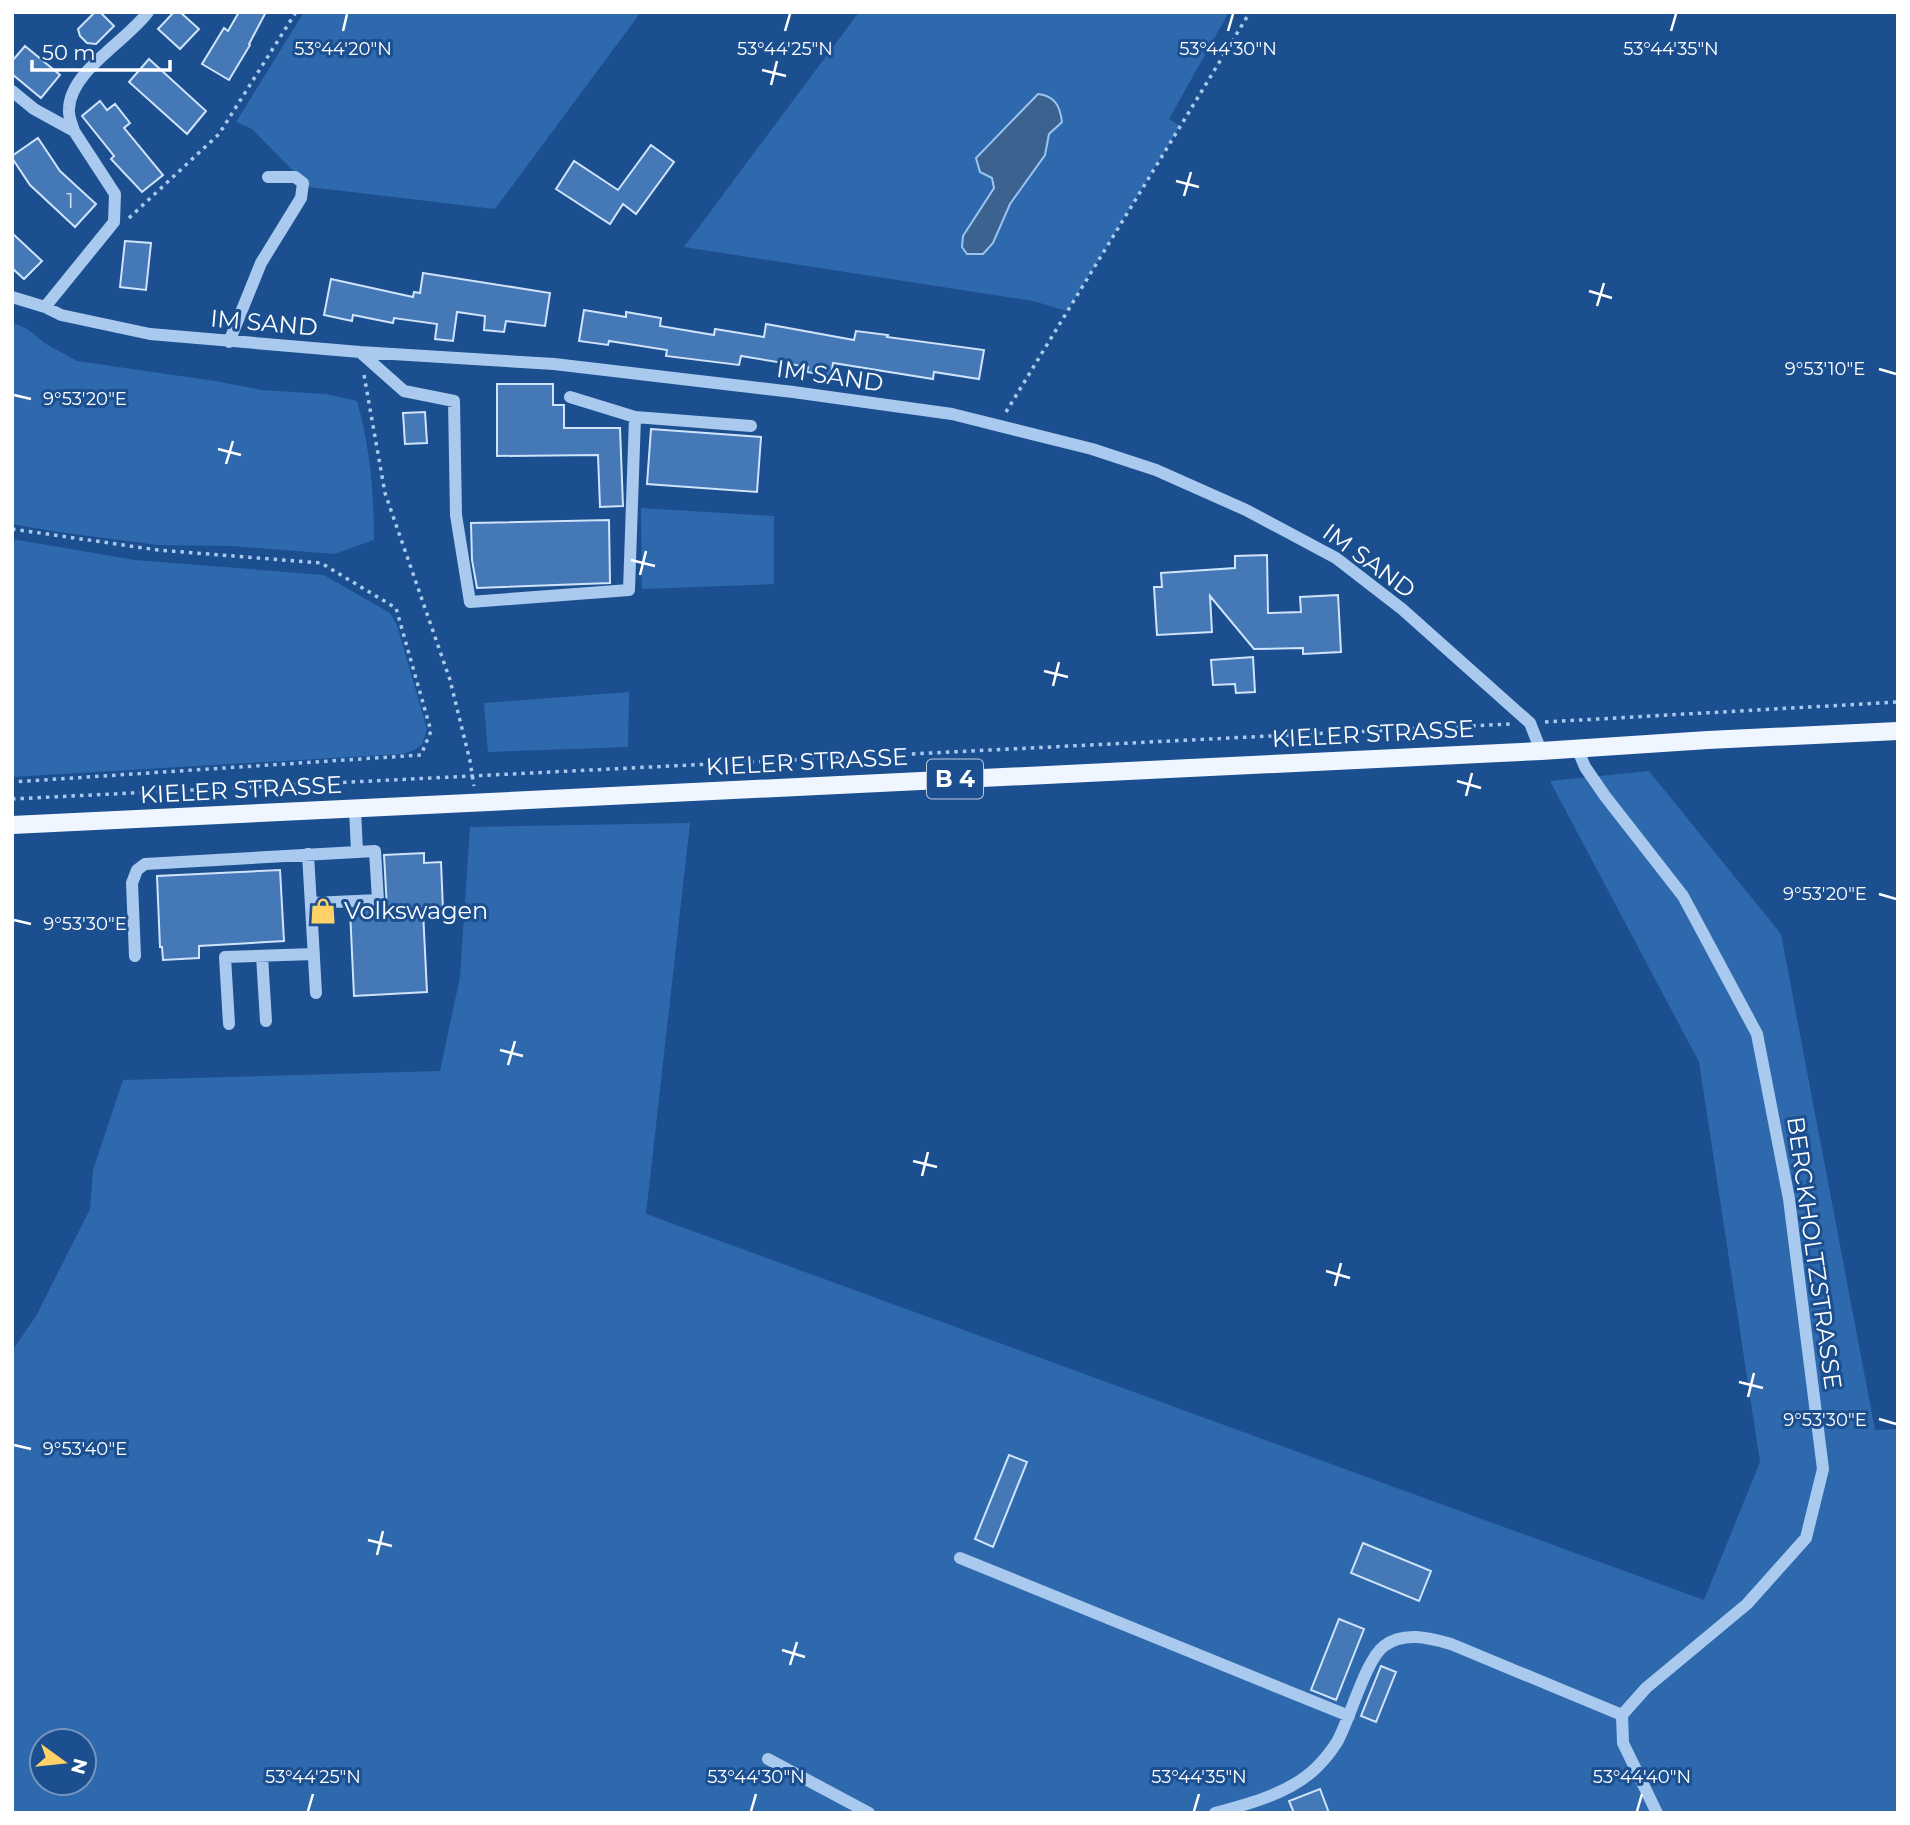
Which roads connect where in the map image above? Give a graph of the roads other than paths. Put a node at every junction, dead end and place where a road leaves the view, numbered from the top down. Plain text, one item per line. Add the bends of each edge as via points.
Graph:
1 (149, 12) edge
2 (12, 91) edge
3 (74, 131) junction
4 (268, 177) dead end
5 (12, 297) edge
6 (45, 307) junction
7 (229, 342) junction
8 (360, 352) junction
9 (570, 397) dead end
10 (635, 417) junction
11 (751, 426) dead end
12 (1898, 731) edge
13 (1577, 748) junction
14 (1541, 751) junction
15 (355, 809) junction
16 (12, 825) edge
17 (357, 852) junction
18 (308, 854) junction
19 (312, 903) junction
20 (314, 954) junction
21 (135, 956) dead end
22 (262, 956) junction
23 (316, 993) dead end
24 (266, 1021) dead end
25 (229, 1024) dead end
26 (960, 1558) dead end
27 (1622, 1715) junction
28 (1349, 1716) junction
29 (768, 1759) dead end
30 (869, 1813) edge
31 (1215, 1813) edge
32 (1657, 1813) edge

1 - 3 street via 94,64 73,91 68,111
2 - 3 street
3 - 6 street via 115,194 114,222
4 - 7 street via 295,177 303,183 302,198 261,263
5 - 6 street, IM SAND
6 - 7 street, IM SAND via 61,315 150,334
7 - 8 street, IM SAND
8 - 10 street via 404,391 454,401 456,516 470,601 629,590
8 - 14 street, IM SAND via 581,368 952,414 1156,470 1247,510 1336,558 1530,723
9 - 10 street
10 - 11 street
12 - 13 main road, KIELER STRASSE / B 4
13 - 14 main road, KIELER STRASSE / B 4
13 - 27 street, BERCKHOLTZSTRASSE via 1584,767 1683,896 1757,1034 1789,1199 1823,1469 1807,1538 1746,1604 1646,1688
14 - 15 main road, KIELER STRASSE / B 4
15 - 16 main road, KIELER STRASSE / B 4
15 - 17 street
17 - 18 street
17 - 19 street via 375,851 378,900
18 - 19 street
18 - 21 street via 145,864 132,883
19 - 20 street
20 - 22 street
20 - 23 street
22 - 24 street
22 - 25 street via 225,957
26 - 28 street
27 - 28 street via 1423,1636 1383,1646
27 - 32 street via 1623,1743
28 - 31 street via 1336,1744 1315,1768 1288,1787
29 - 30 street

